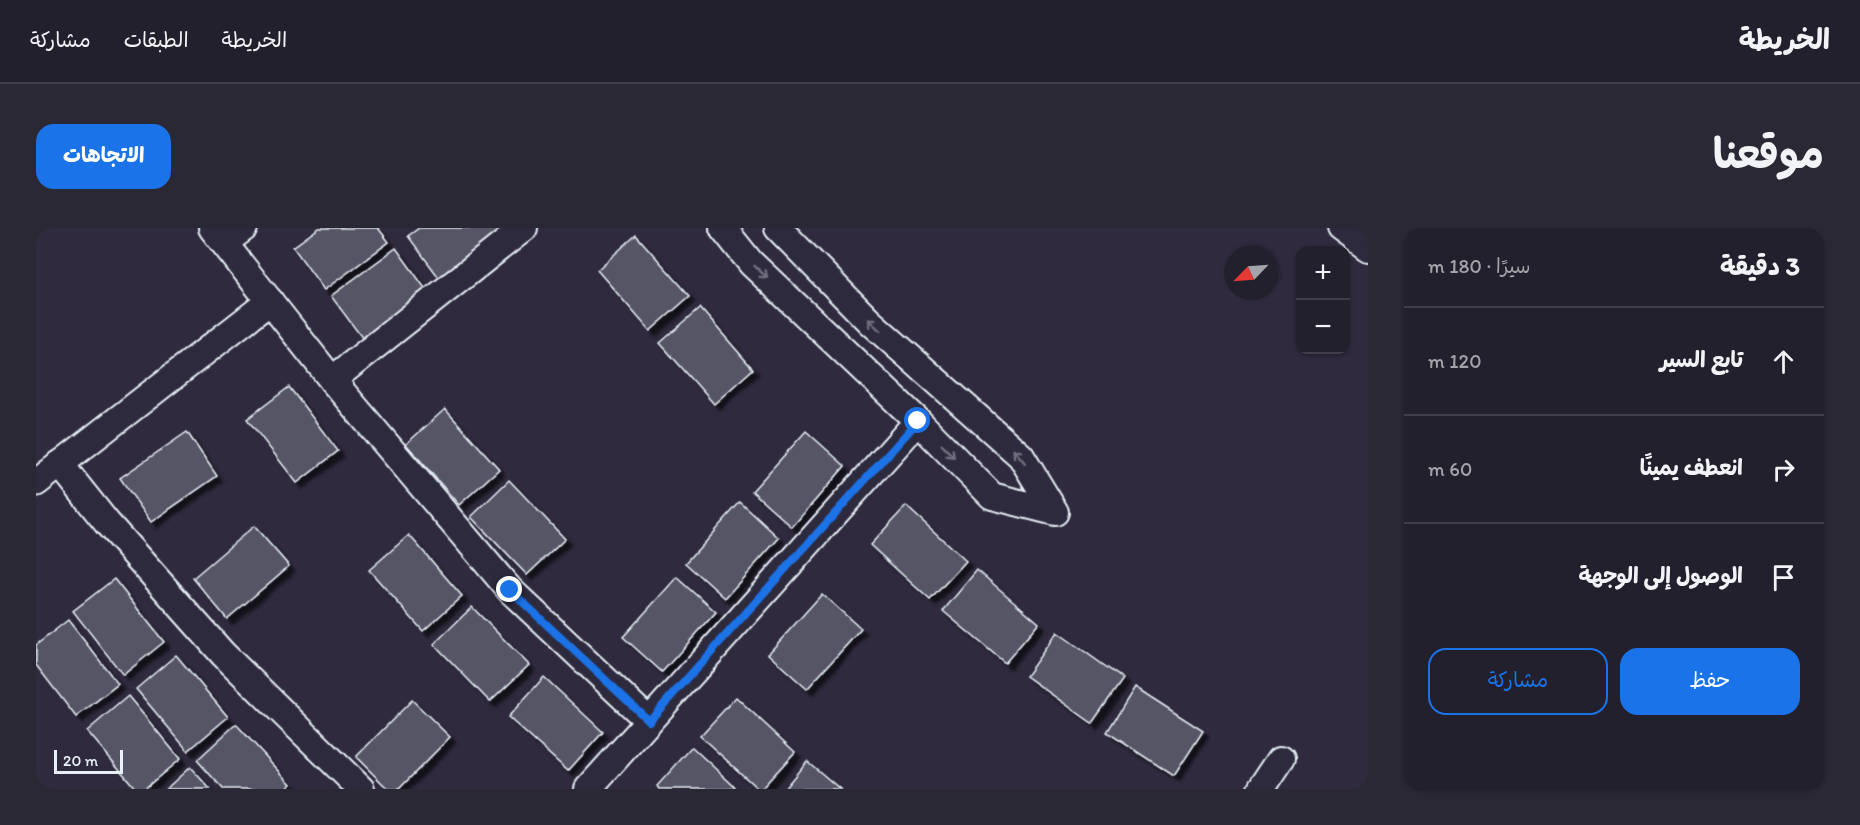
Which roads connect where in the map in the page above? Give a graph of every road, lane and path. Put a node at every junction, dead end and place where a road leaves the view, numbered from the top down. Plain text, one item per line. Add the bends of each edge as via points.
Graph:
1 (244, 228) edge
2 (524, 228) edge
3 (723, 228) edge
4 (778, 228) edge
5 (1341, 228) edge
6 (218, 236) edge
7 (1368, 248) edge
8 (270, 301) junction
9 (332, 380) junction
10 (918, 421) junction
11 (60, 465) junction
12 (36, 483) edge
13 (649, 721) junction
14 (1281, 759) dead end
15 (361, 789) edge
16 (588, 789) edge
17 (1261, 789) edge

1 - 6 street
2 - 9 street
3 -> 10 street via 751,263
10 -> 4 street via 992,496 1055,512 1021,456 869,321
5 - 7 street
6 - 8 street
8 - 9 street
8 - 11 street
9 - 13 street via 510,590
10 - 13 street
11 - 12 street
11 - 15 street via 223,654
13 - 16 street
14 - 17 street

